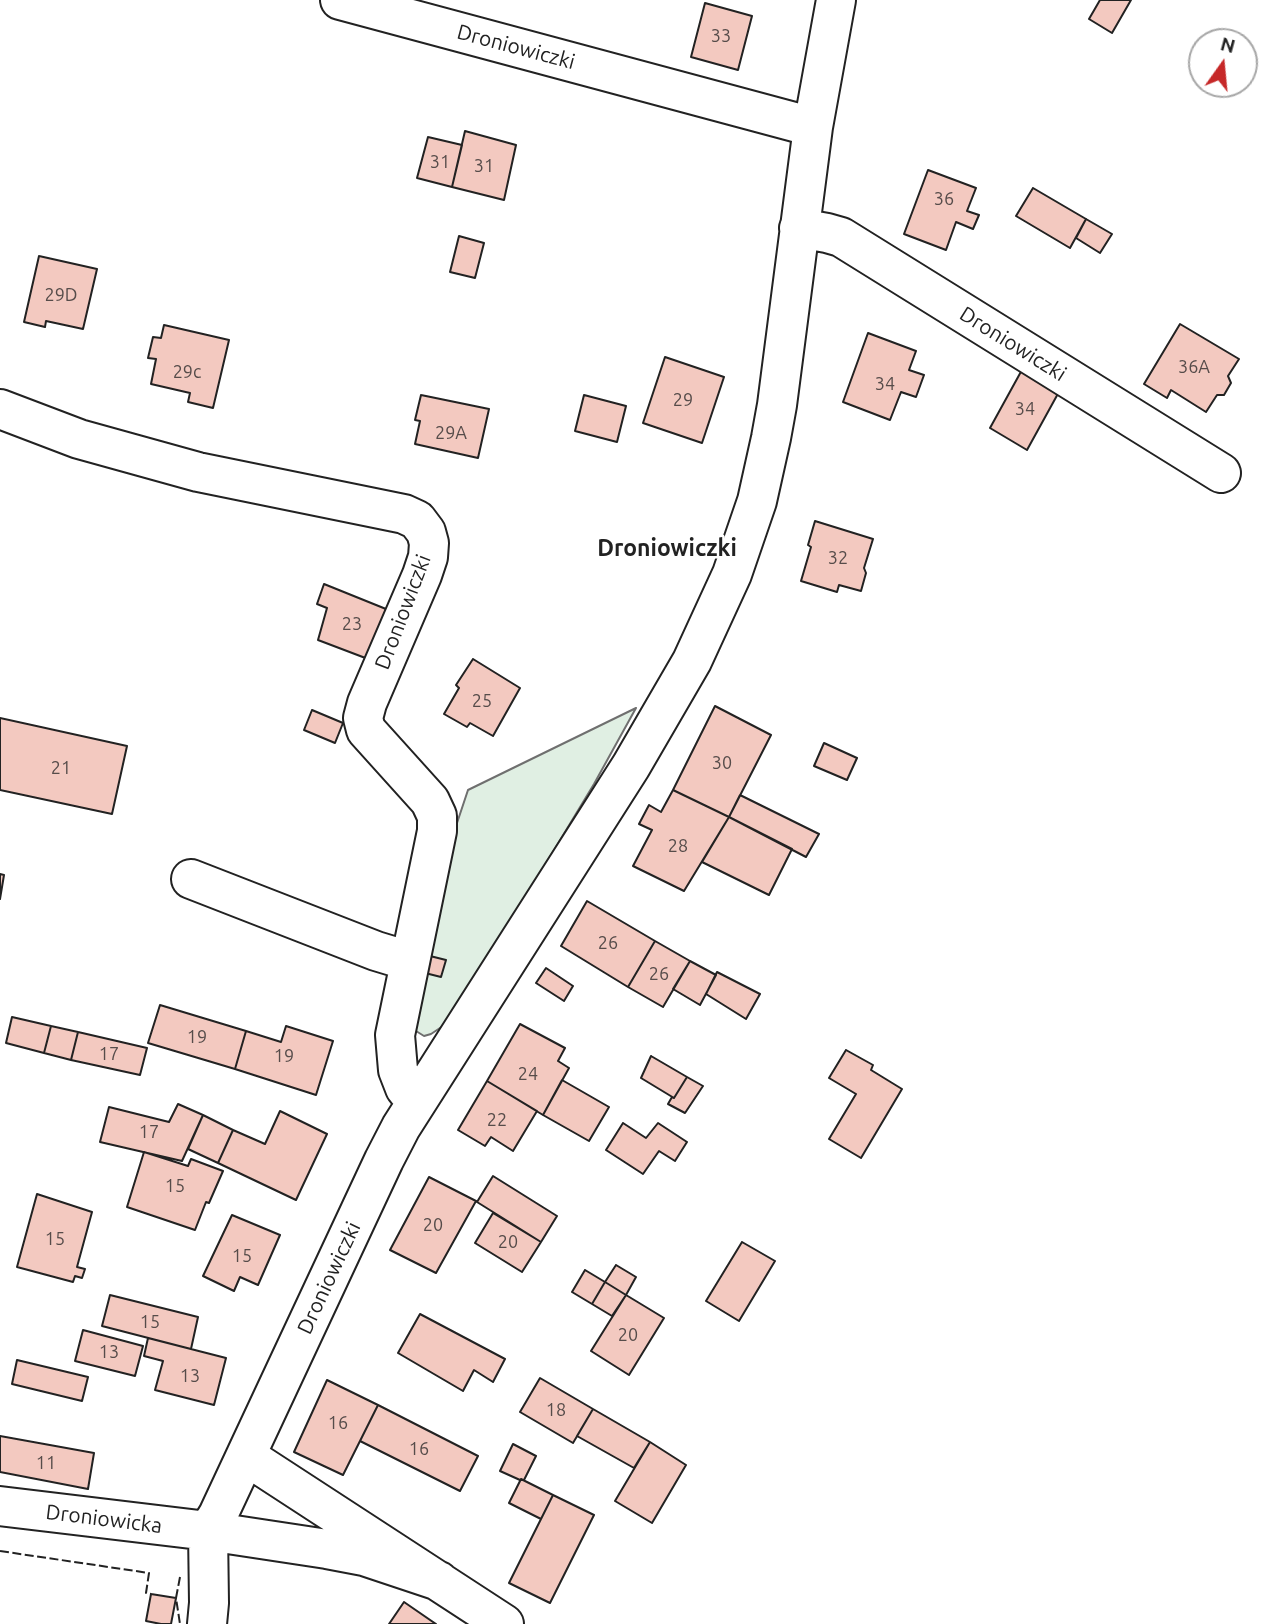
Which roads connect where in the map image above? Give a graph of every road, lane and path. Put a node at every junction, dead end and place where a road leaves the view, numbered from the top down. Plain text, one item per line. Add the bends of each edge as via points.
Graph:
1 (340, 0) edge
2 (836, 0) edge
3 (813, 127) junction
4 (799, 228) junction
5 (0, 409) edge
6 (1221, 473) dead end
7 (191, 879) dead end
8 (409, 961) junction
9 (416, 1102) junction
10 (246, 1456) junction
11 (0, 1506) edge
12 (208, 1531) junction
13 (439, 1581) junction
14 (213, 1617) edge
15 (504, 1624) edge

1 - 3 street, Droniowiczki
2 - 3 street, Droniowiczki
3 - 4 street, Droniowiczki
4 - 6 street, Droniowiczki via 841,237
4 - 9 street, Droniowiczki via 771,438 757,500 732,574 692,661 631,766
5 - 8 street, Droniowiczki via 79,439 198,472 404,514 417,520 426,532 428,557 422,575 363,718 366,730 430,800 437,816
7 - 8 street
8 - 9 street, Droniowiczki via 395,1035 398,1070
9 - 10 street, Droniowiczki via 384,1160
10 - 12 street, Droniowiczki
10 - 13 street
11 - 12 street, Droniowicka
12 - 13 street, Droniowicka via 364,1556
12 - 14 street
13 - 15 street

